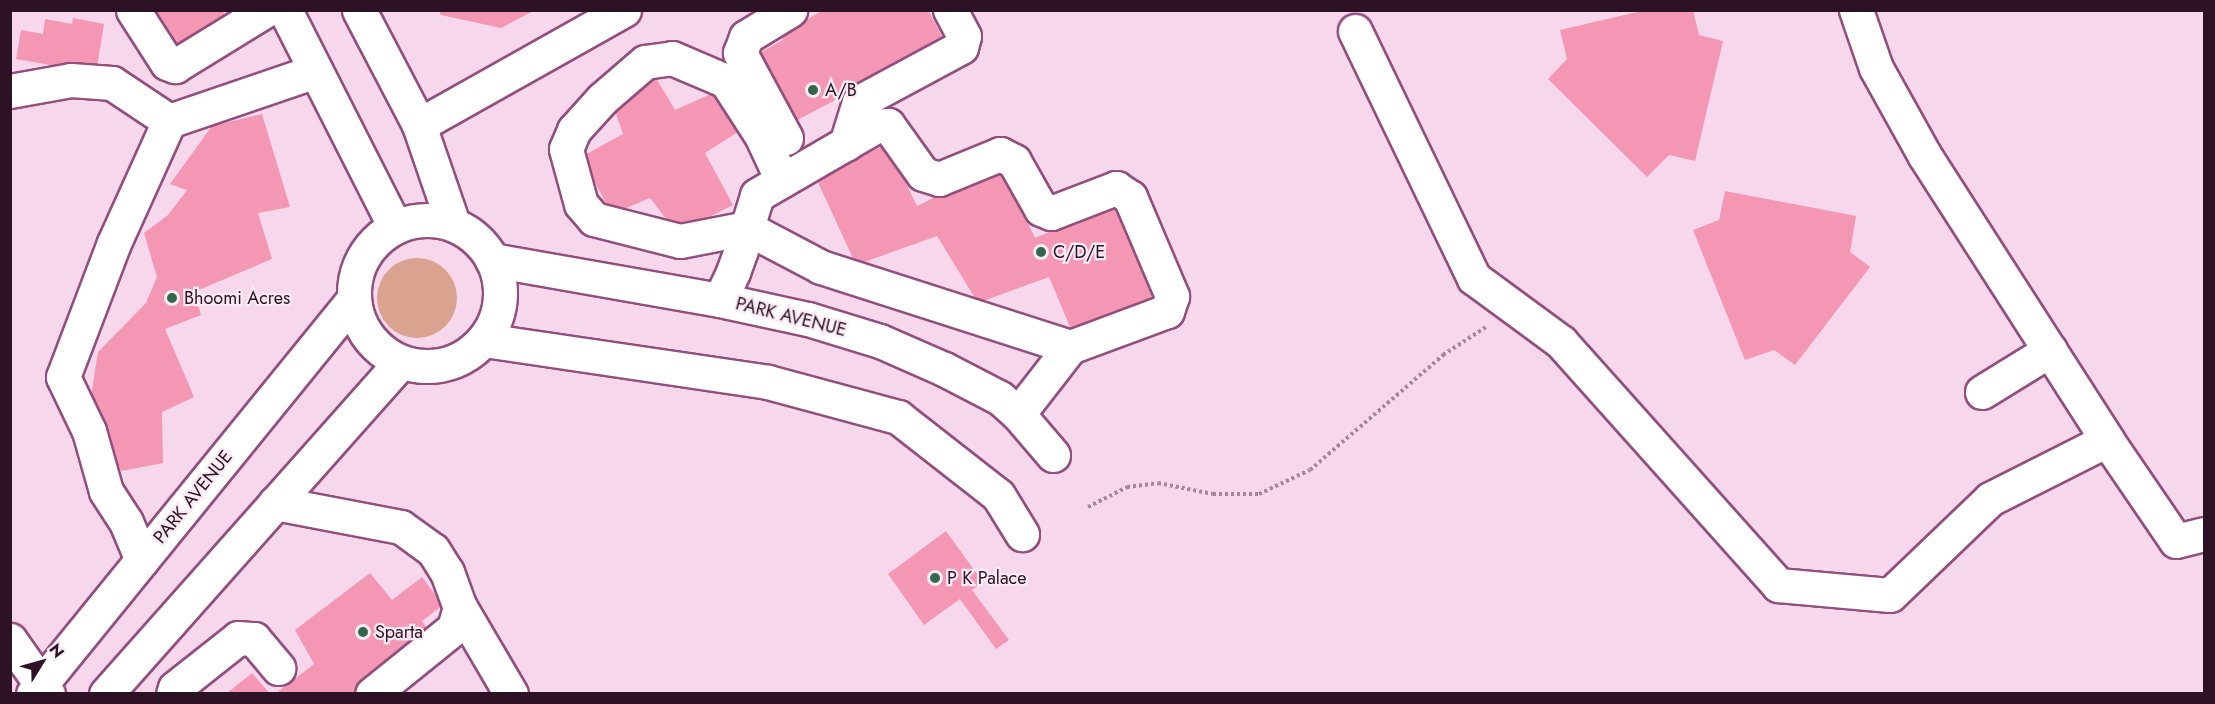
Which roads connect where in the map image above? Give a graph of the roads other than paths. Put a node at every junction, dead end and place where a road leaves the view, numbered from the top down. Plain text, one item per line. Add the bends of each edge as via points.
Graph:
1 (133, 10) edge
2 (266, 10) edge
3 (285, 10) edge
4 (359, 10) edge
5 (624, 10) edge
6 (790, 10) edge
7 (950, 10) edge
8 (1856, 10) edge
9 (1355, 31) dead end
10 (314, 72) junction
11 (10, 91) edge
12 (169, 121) junction
13 (419, 125) junction
14 (846, 144) junction
15 (793, 174) junction
16 (453, 224) junction
17 (394, 227) junction
18 (747, 228) junction
19 (492, 260) junction
20 (353, 300) junction
21 (720, 300) junction
22 (484, 340) junction
23 (1070, 347) junction
24 (2050, 350) junction
25 (401, 362) junction
26 (1982, 392) dead end
27 (1018, 414) junction
28 (2107, 440) junction
29 (1053, 455) dead end
30 (275, 503) junction
31 (1022, 534) dead end
32 (2205, 534) edge
33 (142, 560) junction
34 (460, 607) junction
35 (10, 640) edge
36 (278, 668) dead end
37 (41, 690) edge
38 (106, 693) edge
39 (173, 693) edge
40 (372, 693) edge
41 (511, 693) edge

1 - 2 street via 167,63 175,66
3 - 10 street
4 - 13 street
5 - 13 street
6 - 15 street via 746,37 740,53
7 - 14 street via 963,36 961,47 859,102
8 - 24 street via 1876,68 1925,156
9 - 28 street via 1474,278 1561,342 1778,585 1890,595 1990,499
10 - 12 street
10 - 17 street
11 - 12 street via 71,80 112,83
12 - 33 street via 114,243 63,377 89,430 106,491 126,522
13 - 16 street
14 - 15 street
14 - 23 street via 876,126 888,125 923,174 939,179 1000,154 1014,161 1041,209 1051,213 1116,188 1130,197 1172,296 1167,312
15 - 18 street via 757,195
15 - 18 street via 761,135 726,81 672,58 645,62 602,99 574,130 566,149 581,204 594,219 680,241
16 - 17 street via 414,221
16 - 19 street via 482,245
17 - 20 street via 367,249 358,265
18 - 21 street via 734,272
18 - 23 street via 821,267
19 - 21 street, PARK AVENUE
19 - 22 street via 500,302
20 - 25 street via 357,316 374,344
20 - 33 street, PARK AVENUE
21 - 27 street, PARK AVENUE via 808,319 880,341 1000,398
22 - 25 street via 473,351 446,364 431,367
22 - 31 street via 768,382 898,417 998,495
23 - 27 street
24 - 26 street
24 - 28 street
25 - 30 street
27 - 29 street, PARK AVENUE
28 - 32 street via 2176,541
30 - 34 street via 401,527 433,550 447,572
30 - 38 street
33 - 37 street, PARK AVENUE
34 - 40 street via 454,628
34 - 41 street
35 - 37 street
36 - 39 street via 254,639 238,638

